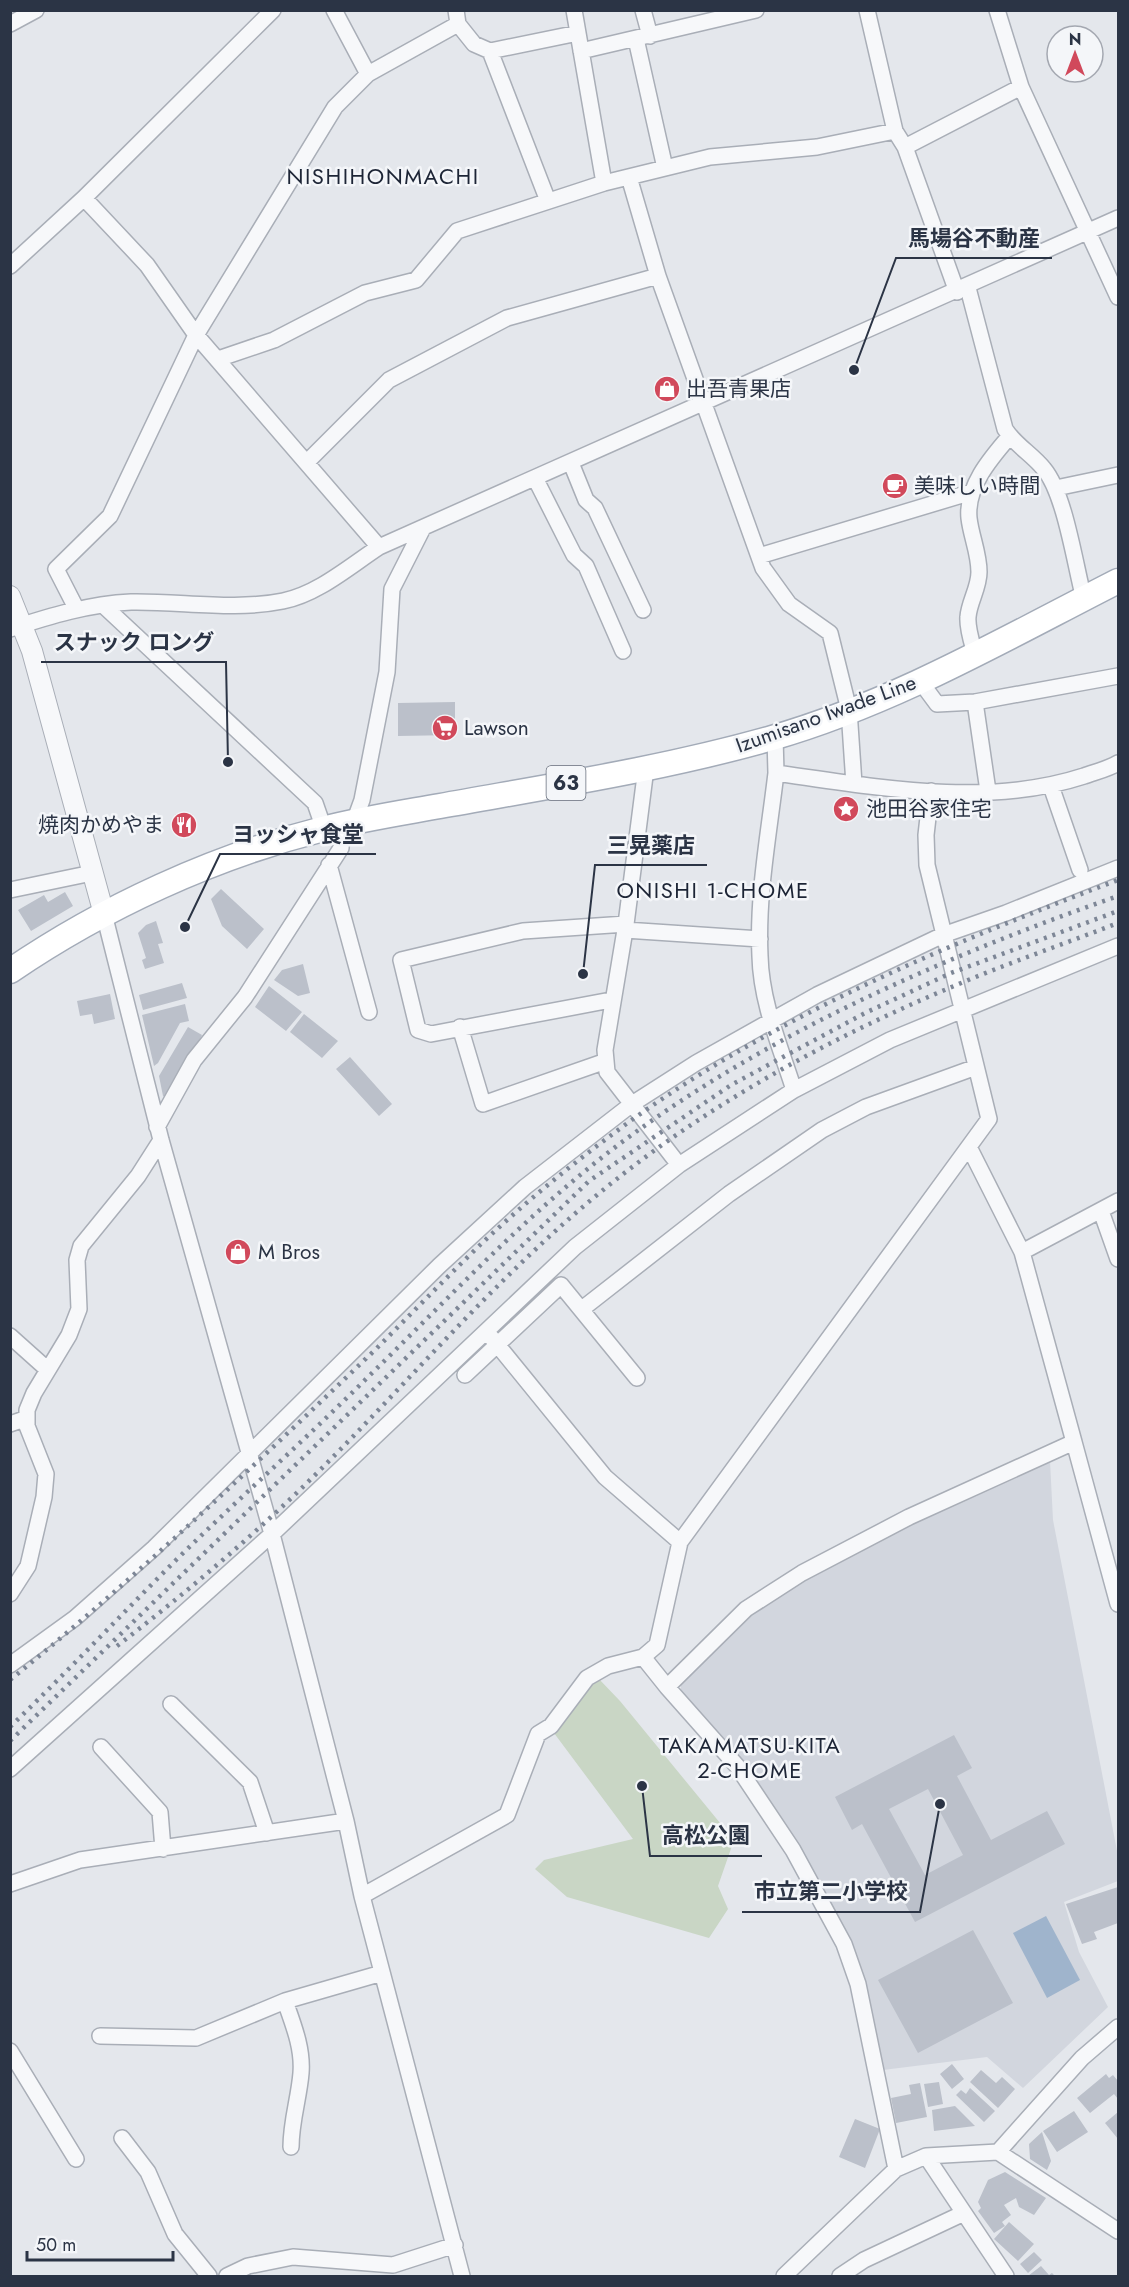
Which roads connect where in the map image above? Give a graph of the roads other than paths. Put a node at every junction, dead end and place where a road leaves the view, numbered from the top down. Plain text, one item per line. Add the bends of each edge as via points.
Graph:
1 (36, 10) edge
2 (273, 10) edge
3 (334, 10) edge
4 (574, 10) edge
5 (643, 10) edge
6 (756, 10) edge
7 (867, 10) edge
8 (997, 10) edge
9 (457, 17) edge
10 (10, 24) edge
11 (578, 33) junction
12 (643, 38) junction
13 (489, 51) junction
14 (581, 51) junction
15 (368, 74) junction
16 (1021, 87) junction
17 (895, 131) junction
18 (905, 147) junction
19 (665, 168) junction
20 (629, 177) junction
21 (604, 183) junction
22 (84, 198) junction
23 (548, 201) junction
24 (1119, 218) edge
25 (1089, 232) junction
26 (10, 266) edge
27 (658, 276) junction
28 (962, 290) junction
29 (1119, 297) edge
30 (196, 335) junction
31 (218, 359) junction
32 (705, 401) junction
33 (1010, 437) junction
34 (307, 462) junction
35 (571, 463) junction
36 (1119, 475) edge
37 (536, 478) junction
38 (1056, 488) junction
39 (972, 492) junction
40 (423, 528) junction
41 (379, 547) junction
42 (759, 556) junction
43 (1119, 581) edge
44 (10, 596) edge
45 (1084, 599) junction
46 (104, 606) junction
47 (76, 608) junction
48 (643, 610) dead end
49 (16, 627) edge
50 (623, 651) dead end
51 (975, 654) junction
52 (1119, 676) edge
53 (920, 681) junction
54 (975, 702) junction
55 (849, 710) junction
56 (775, 737) junction
57 (1119, 763) edge
58 (646, 768) junction
59 (776, 773) junction
60 (854, 784) junction
61 (1051, 786) junction
62 (931, 791) junction
63 (988, 791) junction
64 (340, 825) junction
65 (329, 865) junction
66 (1119, 868) edge
67 (1080, 870) dead end
68 (92, 873) junction
69 (10, 890) edge
70 (104, 914) junction
71 (625, 927) junction
72 (943, 935) junction
73 (760, 939) junction
74 (1119, 946) edge
75 (10, 971) edge
76 (611, 1000) junction
77 (963, 1010) junction
78 (369, 1012) dead end
79 (772, 1022) junction
80 (460, 1027) junction
81 (606, 1061) junction
82 (976, 1067) junction
83 (794, 1090) junction
84 (632, 1104) junction
85 (159, 1134) junction
86 (970, 1149) junction
87 (679, 1165) junction
88 (1119, 1201) edge
89 (1101, 1211) junction
90 (1022, 1252) junction
91 (1119, 1259) edge
92 (582, 1309) junction
93 (487, 1332) junction
94 (10, 1336) edge
95 (496, 1344) junction
96 (48, 1370) junction
97 (465, 1375) dead end
98 (637, 1378) dead end
99 (27, 1418) junction
100 (10, 1424) edge
101 (1074, 1442) junction
102 (248, 1458) junction
103 (272, 1534) junction
104 (680, 1542) junction
105 (10, 1594) edge
106 (1119, 1604) edge
107 (643, 1657) junction
108 (10, 1665) edge
109 (667, 1687) junction
110 (171, 1704) dead end
111 (101, 1747) dead end
112 (10, 1769) edge
113 (346, 1821) junction
114 (267, 1833) junction
115 (163, 1849) junction
116 (10, 1884) edge
117 (362, 1896) junction
118 (382, 1973) junction
119 (285, 2001) junction
120 (1119, 2027) edge
121 (100, 2036) dead end
122 (10, 2051) edge
123 (122, 2138) dead end
124 (291, 2147) dead end
125 (998, 2152) junction
126 (926, 2156) junction
127 (76, 2159) dead end
128 (896, 2169) junction
129 (963, 2213) junction
130 (1119, 2231) edge
131 (455, 2245) junction
132 (209, 2277) edge
133 (227, 2277) edge
134 (462, 2277) edge
135 (784, 2277) edge
136 (840, 2277) edge
137 (1006, 2277) edge

1 - 10 street
2 - 22 street
3 - 15 street
4 - 11 street
5 - 12 street
6 - 12 street
7 - 17 street
8 - 16 street
9 - 13 street via 474,44
9 - 15 street
11 - 13 street
11 - 14 street
12 - 14 street
12 - 19 street
13 - 23 street
14 - 21 street
15 - 30 street via 335,107
16 - 18 street
16 - 25 street
17 - 18 street
17 - 19 street via 816,147 710,157
18 - 28 street
19 - 20 street
20 - 21 street
20 - 27 street
21 - 23 street
22 - 26 street
22 - 30 street via 147,266
23 - 31 street via 457,231 416,280 365,293 274,340
24 - 25 street
25 - 28 street
25 - 29 street
27 - 32 street
27 - 34 street via 507,318 399,374
28 - 32 street
28 - 33 street
30 - 31 street
30 - 47 street via 110,516 56,569
31 - 34 street
32 - 35 street
32 - 42 street
33 - 38 street via 1044,469
33 - 39 street
34 - 41 street
35 - 37 street
35 - 48 street
36 - 38 street
37 - 40 street
37 - 50 street via 574,555 586,566
38 - 45 street
39 - 42 street
39 - 51 street via 969,519 979,575 968,618
40 - 41 street
40 - 64 street via 392,589 387,672 362,800
41 - 46 street via 317,588 284,601 129,602
42 - 55 street via 762,568 789,604 830,633
43 - 45 main road, Izumisano Iwade Line / 63
44 - 49 street
45 - 51 main road, Izumisano Iwade Line / 63
46 - 47 street
46 - 64 street
47 - 49 street
49 - 68 street via 32,651
51 - 53 main road, Izumisano Iwade Line / 63
52 - 54 street
53 - 54 street via 937,704
53 - 55 main road, Izumisano Iwade Line / 63
54 - 63 street
55 - 56 main road, Izumisano Iwade Line / 63
55 - 60 street
56 - 58 main road, Izumisano Iwade Line / 63
56 - 59 street
57 - 61 street
58 - 64 main road, Izumisano Iwade Line / 63
58 - 71 street
59 - 60 street
59 - 73 street
60 - 62 street
61 - 63 street
61 - 67 street
62 - 63 street
62 - 72 street via 927,865
64 - 65 street via 341,848
64 - 70 main road, Izumisano Iwade Line / 63 via 281,841 178,879
65 - 78 street
65 - 85 street via 245,997 194,1060
66 - 72 street
68 - 69 street
68 - 70 street
70 - 75 main road, Izumisano Iwade Line / 63
70 - 85 street
71 - 73 street
71 - 76 street
71 - 80 street via 523,931 401,960 418,1030 431,1034
72 - 77 street
72 - 79 street via 817,995
73 - 79 street
74 - 77 street
76 - 80 street
76 - 81 street
77 - 82 street
77 - 83 street via 890,1040
79 - 83 street
79 - 84 street via 696,1063
80 - 81 street via 483,1104
81 - 84 street via 607,1072
82 - 86 street via 989,1119
82 - 92 street via 866,1107 822,1130 729,1194
83 - 87 street
84 - 87 street
84 - 102 street via 525,1188 448,1258
85 - 96 street via 138,1176 81,1245 76,1260 79,1309
85 - 102 street
86 - 90 street
86 - 104 street
87 - 93 street via 575,1247
88 - 89 street
89 - 90 street
89 - 91 street
90 - 101 street
92 - 95 street via 561,1285
92 - 98 street
93 - 95 street
93 - 103 street
94 - 96 street
95 - 97 street
95 - 104 street via 604,1477
96 - 99 street via 34,1393
99 - 100 street
99 - 105 street via 46,1474 44,1497 28,1566
101 - 106 street
101 - 109 street via 909,1517 802,1573 746,1609
102 - 103 street
102 - 108 street via 92,1603
103 - 112 street
103 - 113 street
104 - 107 street via 657,1645
107 - 109 street
107 - 117 street via 608,1666 587,1678 551,1726 538,1734 507,1815
109 - 128 street via 737,1766 793,1851 844,1944 858,1984
110 - 114 street via 250,1782
111 - 115 street via 160,1812
113 - 114 street
113 - 117 street
114 - 115 street
115 - 116 street via 80,1860
117 - 118 street
118 - 119 street
118 - 131 street
119 - 121 street via 196,2038
119 - 124 street via 298,2039 302,2072 292,2116
120 - 125 street via 1082,2058
122 - 127 street
123 - 132 street via 148,2172 175,2234
125 - 126 street
125 - 130 street
126 - 128 street
126 - 129 street
128 - 135 street
129 - 136 street via 864,2260
129 - 137 street
131 - 133 street via 393,2265 293,2257 249,2266
131 - 134 street

